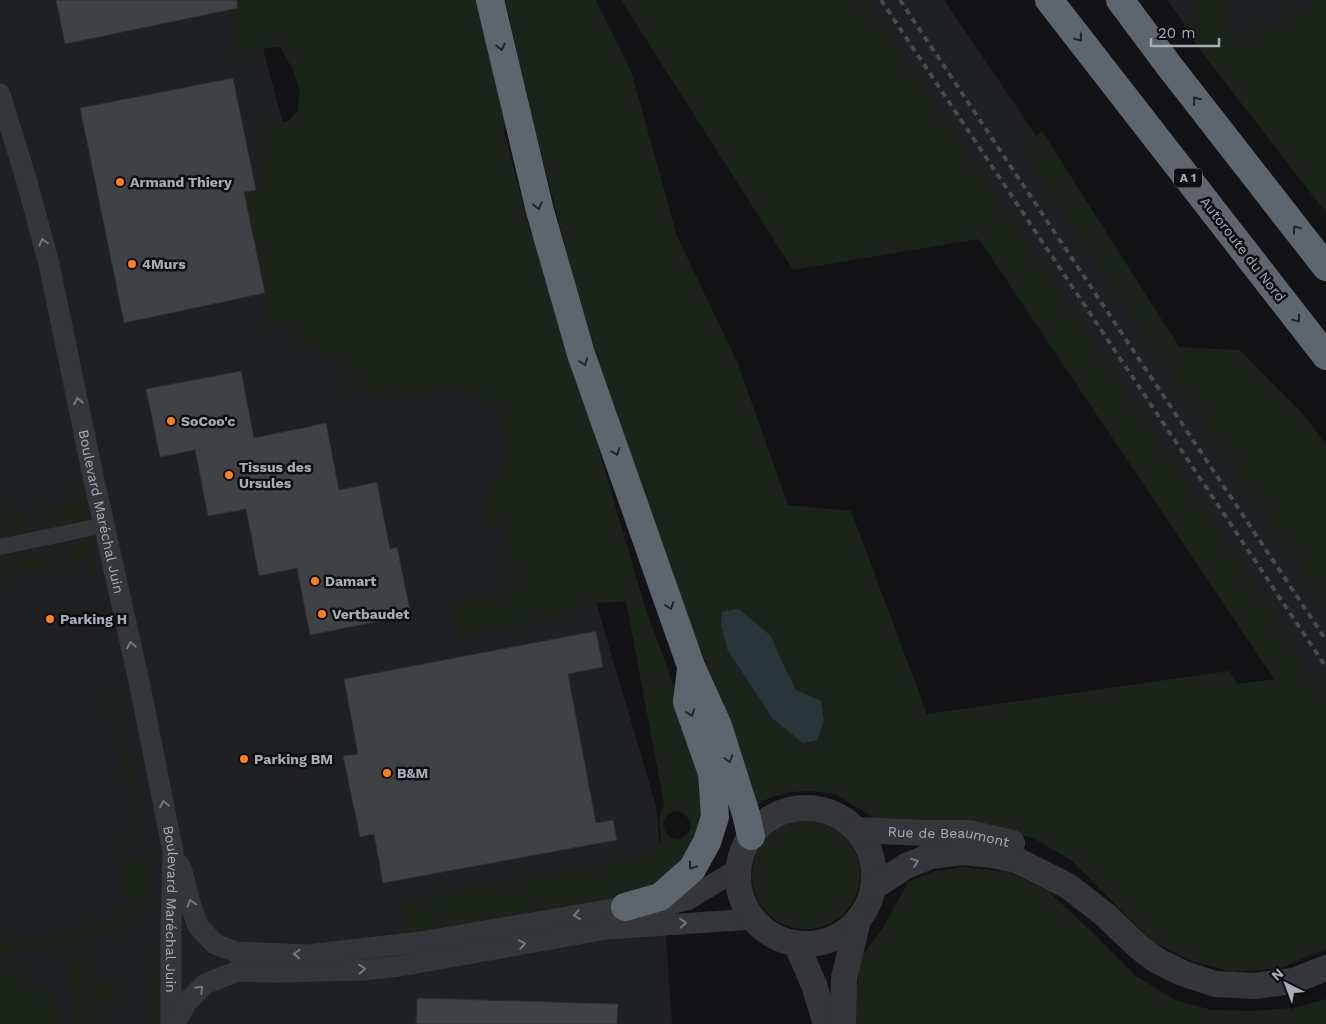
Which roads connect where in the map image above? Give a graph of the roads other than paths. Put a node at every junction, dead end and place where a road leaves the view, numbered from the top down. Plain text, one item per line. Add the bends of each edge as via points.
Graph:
1 (490, 0) edge
2 (1049, 0) edge
3 (1120, 0) edge
4 (1, 102) edge
5 (1326, 267) edge
6 (1326, 356) edge
7 (105, 525) junction
8 (0, 547) edge
9 (691, 666) junction
10 (857, 830) junction
11 (751, 836) junction
12 (173, 852) junction
13 (738, 869) junction
14 (874, 886) junction
15 (625, 907) junction
16 (1104, 914) junction
17 (752, 919) junction
18 (858, 920) junction
19 (796, 944) junction
20 (1326, 968) edge
21 (171, 1024) edge
22 (175, 1024) edge
23 (826, 1024) edge
24 (843, 1024) edge

1 -> 9 highway via 540,211 581,354
2 -> 6 highway, Autoroute du Nord / A 1
5 -> 3 highway
7 -> 4 street, Boulevard Maréchal Juin via 49,264
7 - 8 street
12 -> 7 street, Boulevard Maréchal Juin
9 -> 11 highway via 718,726
9 -> 15 highway via 687,702 712,773 715,817 707,842 692,869 660,897
10 - 11 street via 844,818 811,807 777,814 762,823
10 - 14 street via 872,856
10 - 16 street, Rue de Beaumont via 969,833 1017,844 1060,864 1075,876
11 - 13 street via 742,852
15 -> 12 street via 421,942 307,955 236,952 215,944 198,926
12 - 21 street, Boulevard Maréchal Juin
13 - 15 street via 689,899 656,908
13 - 17 street via 738,887
14 -> 16 street, Rue de Beaumont via 906,866 931,856 962,852 993,854 1016,860 1068,886
14 - 18 street via 868,905
16 - 20 street, Rue de Beaumont via 1156,960 1182,974 1215,984 1254,986 1293,981
17 - 19 street via 772,935
22 -> 17 street via 186,1003 205,984 238,971 363,970 607,929
18 - 19 street via 830,940
18 - 24 street via 844,978
19 - 23 street

